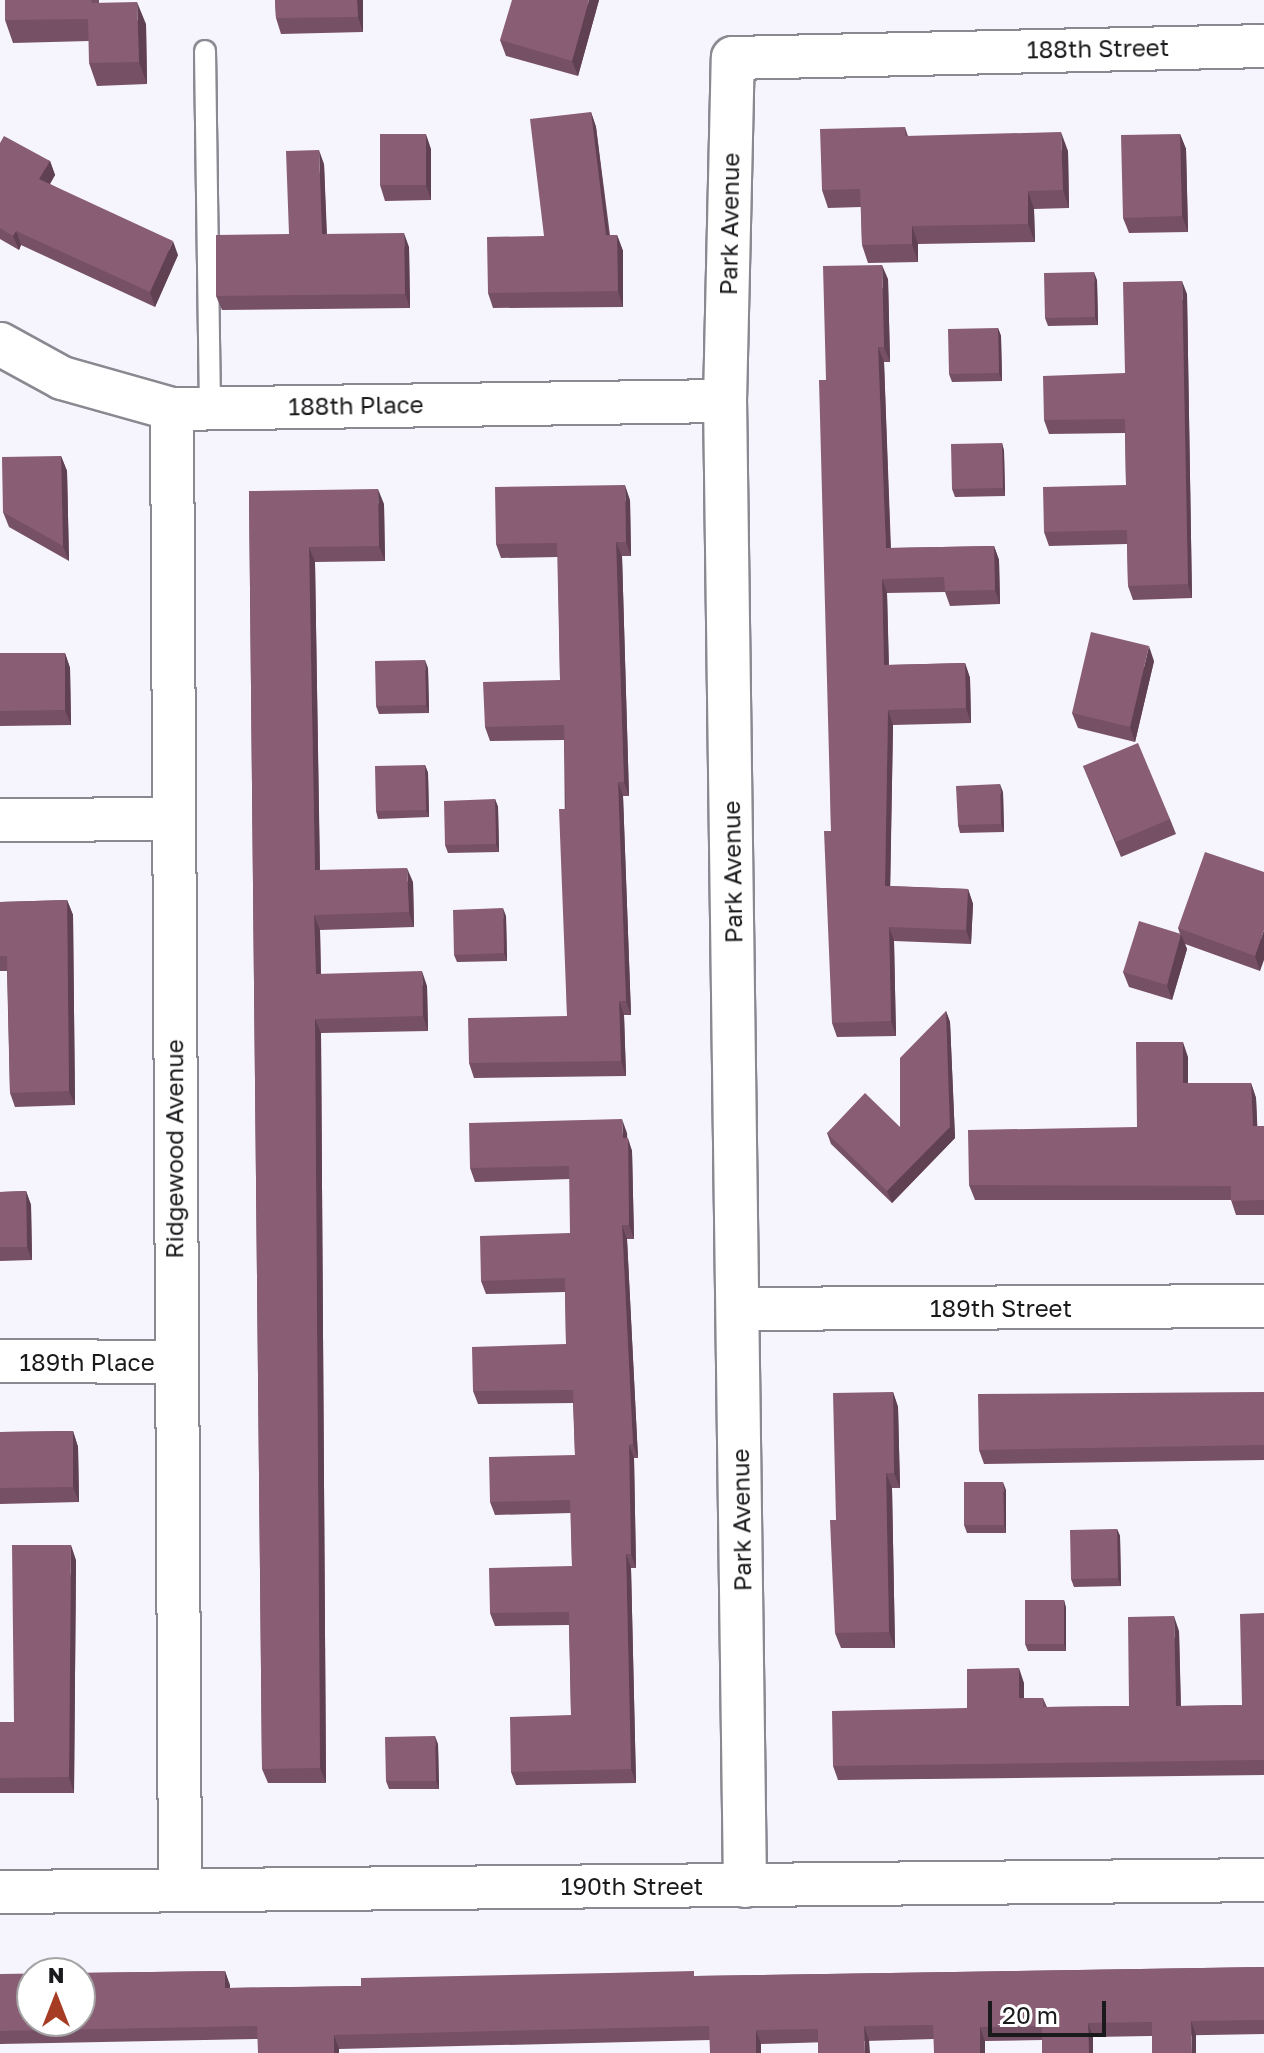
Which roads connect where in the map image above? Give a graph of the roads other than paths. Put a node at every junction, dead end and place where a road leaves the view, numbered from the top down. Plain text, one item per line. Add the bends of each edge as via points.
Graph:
1 (1264, 46) edge
2 (933, 50) joint
3 (205, 51) dead end
4 (0, 344) edge
5 (725, 401) junction
6 (191, 408) junction
7 (172, 819) junction
8 (0, 820) edge
9 (1264, 1306) edge
10 (738, 1309) junction
11 (0, 1361) edge
12 (175, 1362) junction
13 (1264, 1880) edge
14 (745, 1886) junction
15 (180, 1889) junction
16 (0, 1892) edge

1 - 2 street, 188th Street
2 - 5 street, Park Avenue via 733,58
3 - 6 lane
4 - 6 street, 188th Place via 62,378
5 - 6 street, 188th Place
5 - 10 street, Park Avenue
6 - 7 street, Ridgewood Avenue
7 - 8 street
7 - 12 street, Ridgewood Avenue
9 - 10 street, 189th Street
10 - 14 street, Park Avenue
11 - 12 street, 189th Place
12 - 15 street, Ridgewood Avenue
13 - 14 street, 190th Street
14 - 15 street, 190th Street
15 - 16 street, 190th Street

